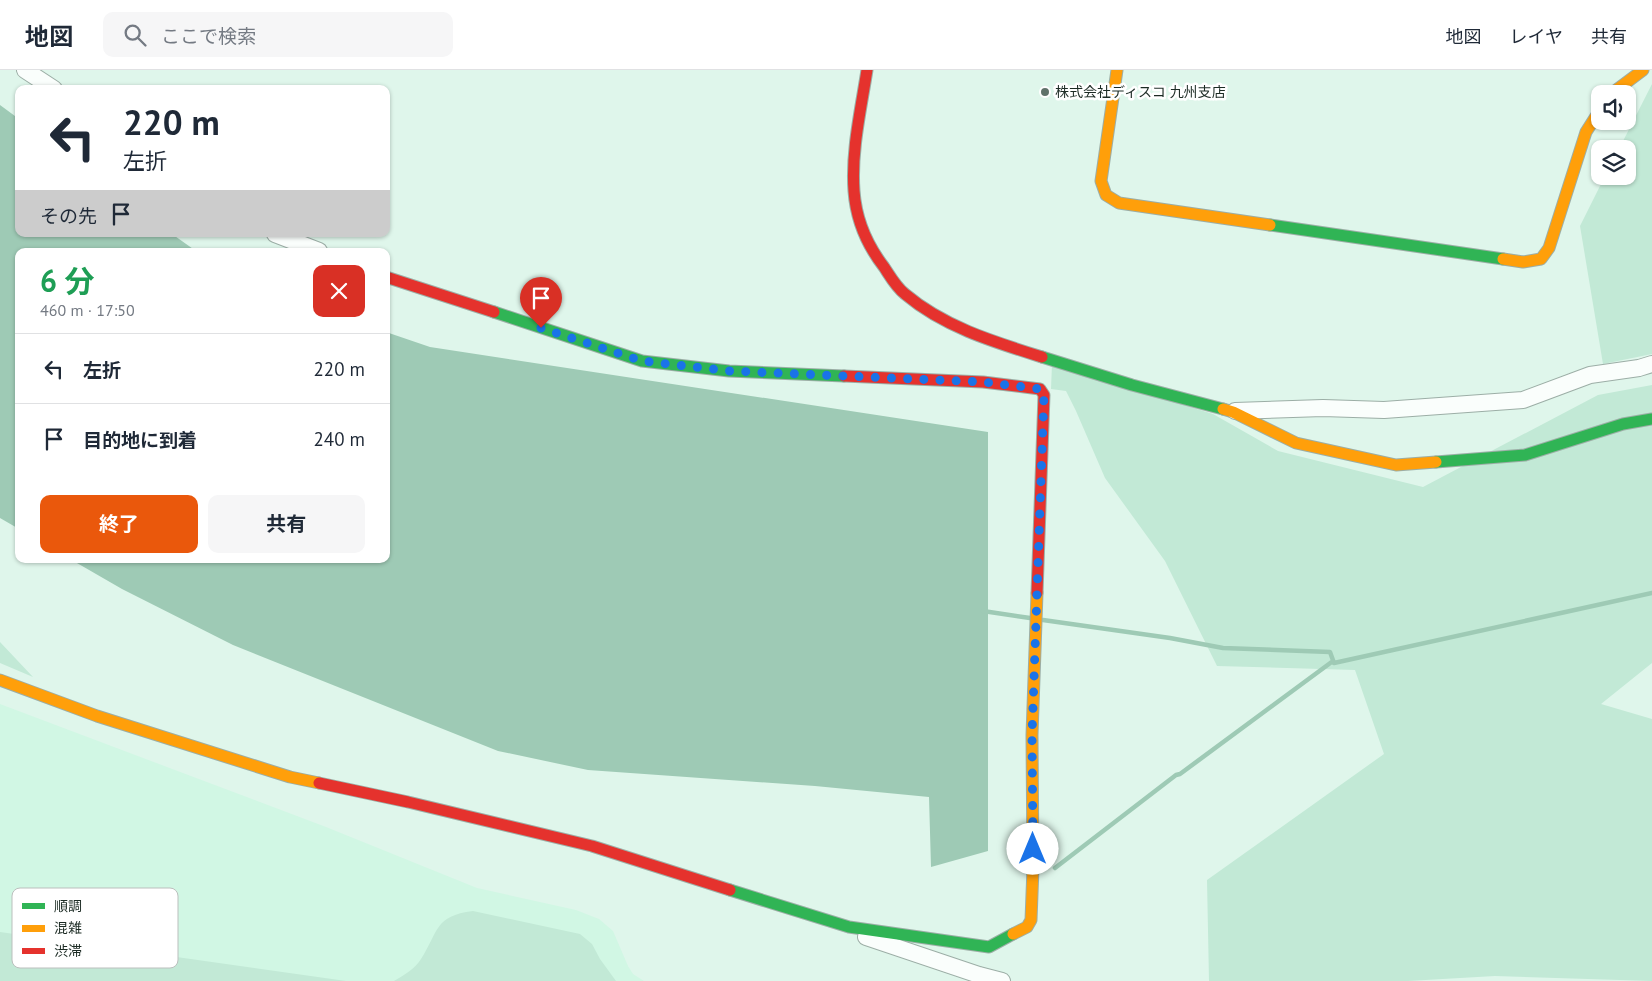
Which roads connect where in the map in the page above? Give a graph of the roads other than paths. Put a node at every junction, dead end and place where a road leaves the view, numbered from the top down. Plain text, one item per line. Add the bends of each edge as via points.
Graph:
1 (25, 70) edge
2 (867, 70) edge
3 (1117, 70) edge
4 (1643, 70) edge
5 (48, 85) edge
6 (1623, 85) edge
7 (1591, 124) edge
8 (283, 237) edge
9 (310, 248) edge
10 (390, 278) edge
11 (1652, 364) edge
12 (1233, 412) junction
13 (1652, 419) edge
14 (0, 680) edge
15 (592, 846) junction
16 (1002, 981) edge

1 - 5 street
2 - 12 street via 855,150 854,191 859,220 871,250 903,293 951,324 981,338 1132,385
3 - 7 street via 1101,181 1106,195 1120,203 1523,262 1541,259 1549,248
4 - 6 street
8 - 9 street
10 - 15 street via 642,361 730,371 983,382 1040,389 1044,395 1032,735 1031,920 1027,928 989,947 849,928
11 - 12 street via 1590,375 1523,400 1384,410 1324,408
12 - 13 street via 1296,443 1396,465 1525,456 1623,424
14 - 15 street via 97,716 290,777
15 - 16 street

